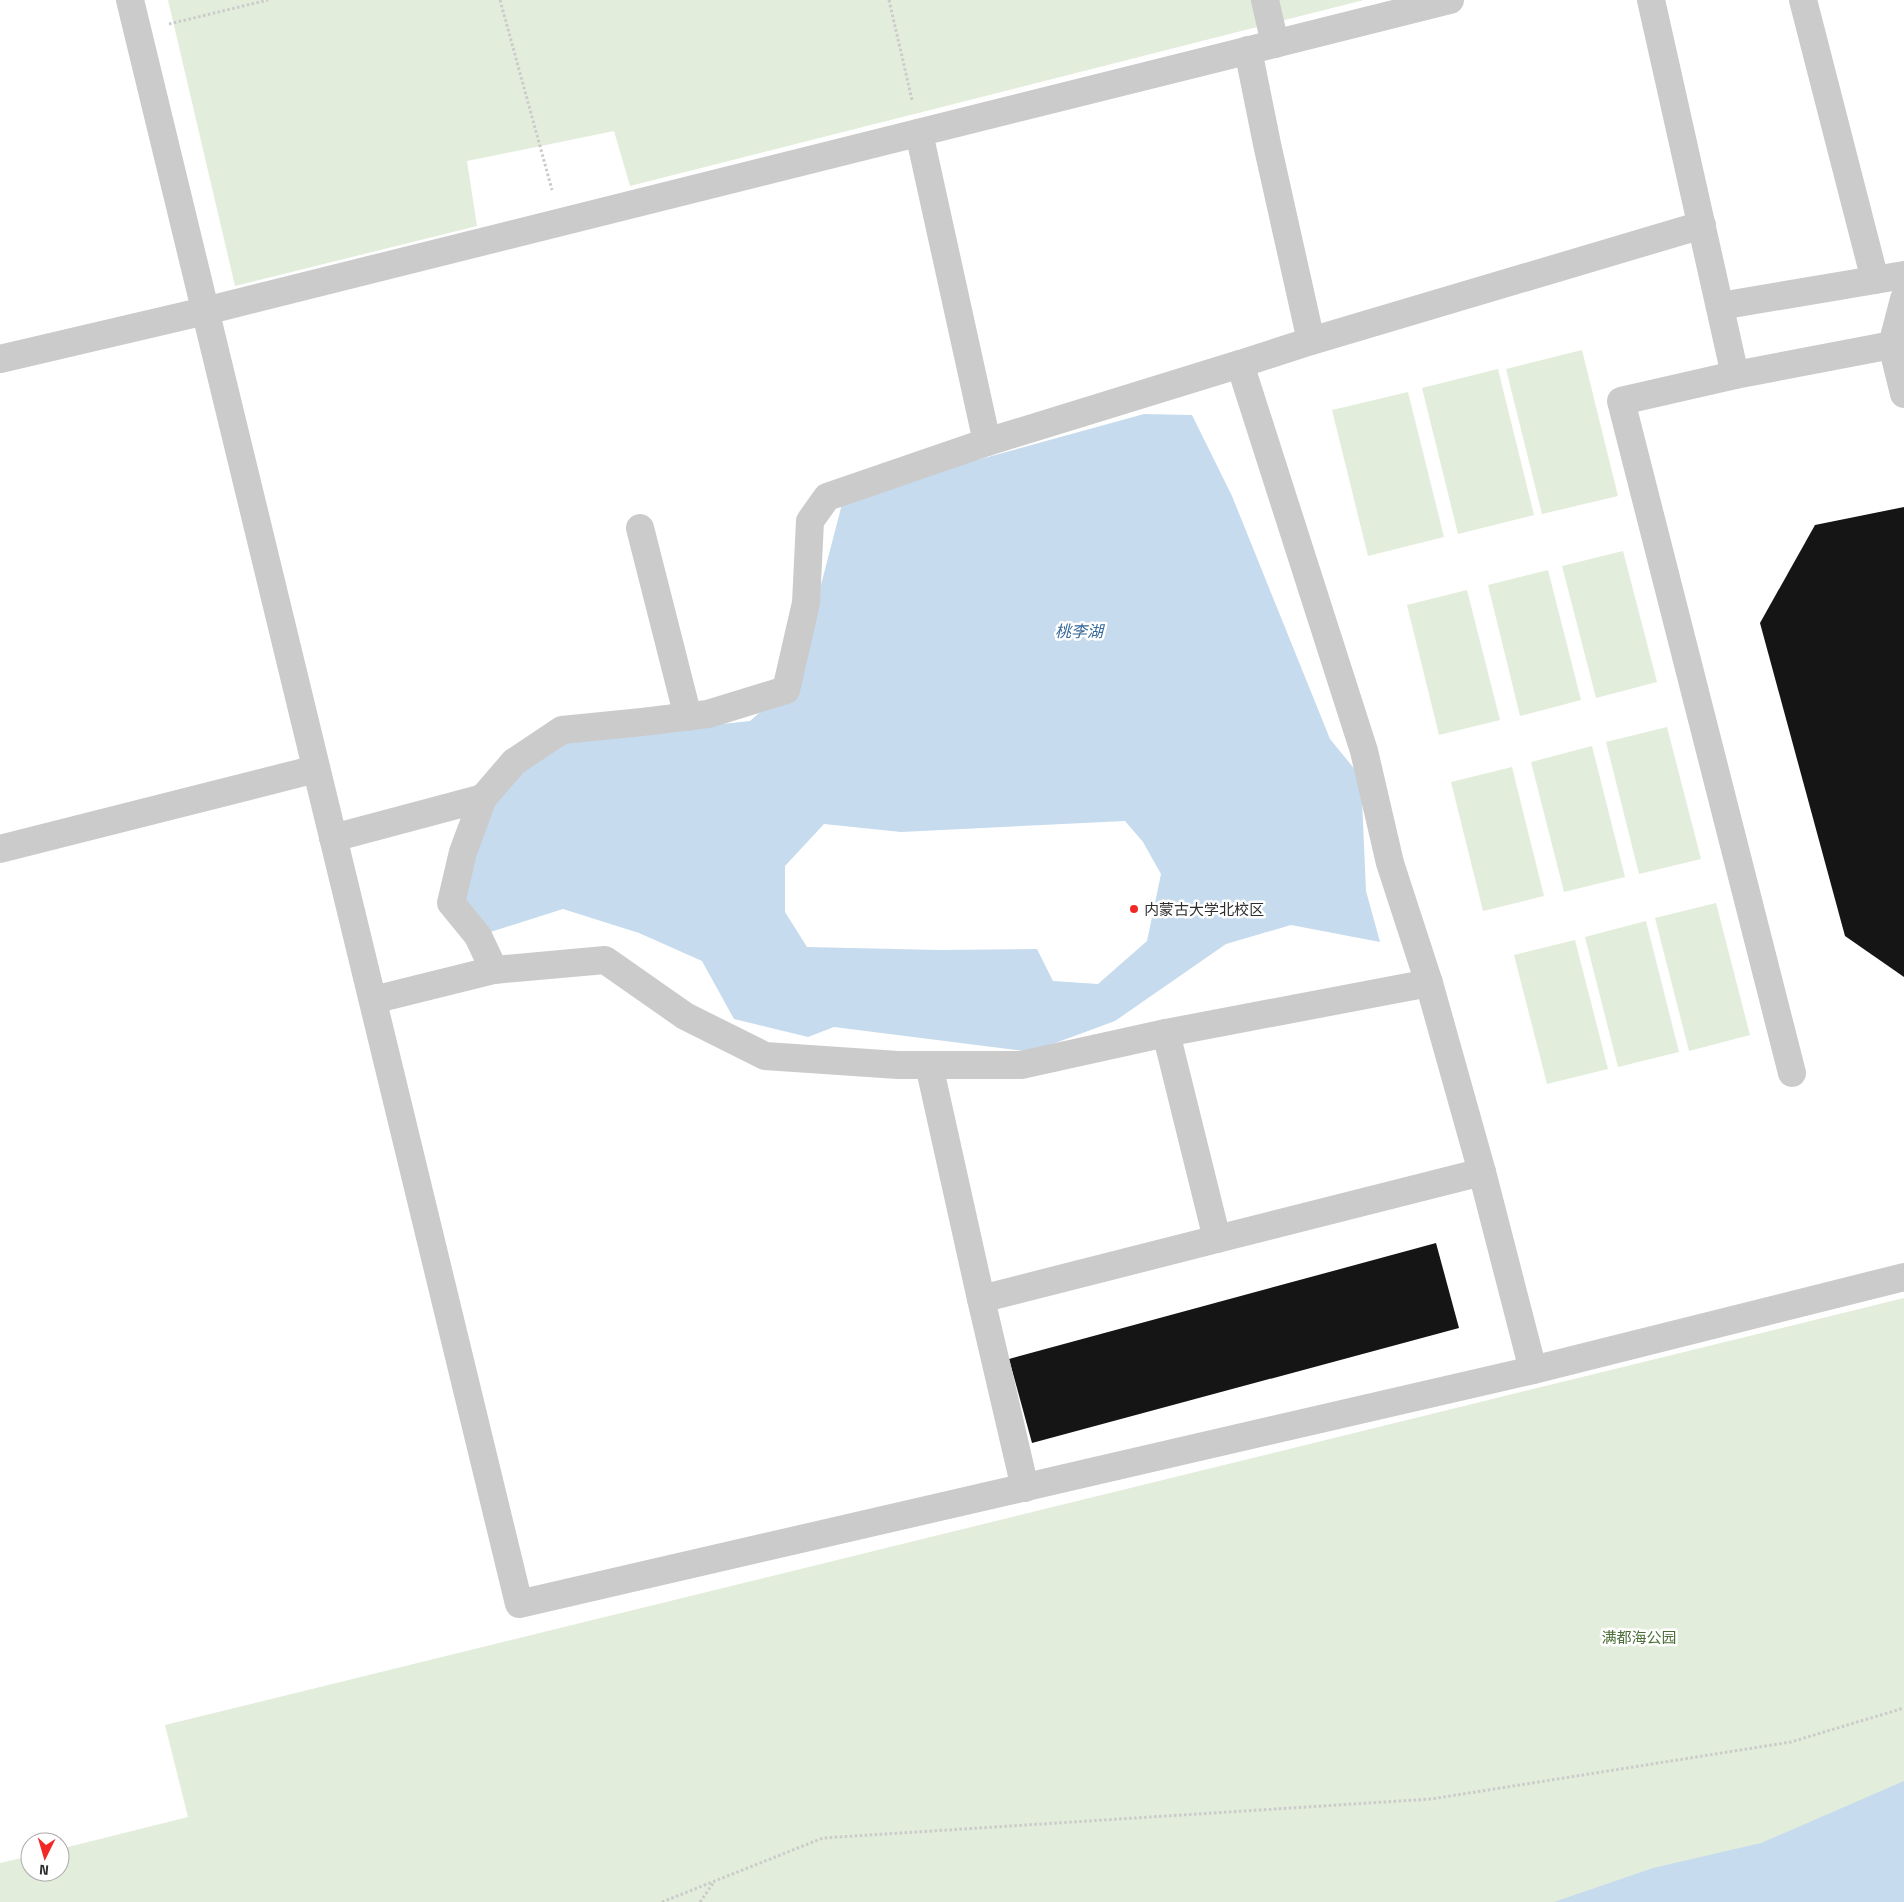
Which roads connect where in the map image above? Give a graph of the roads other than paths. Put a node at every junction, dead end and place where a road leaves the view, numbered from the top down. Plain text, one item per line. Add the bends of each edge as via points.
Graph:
1 (130, 0) edge
2 (1265, 0) edge
3 (1450, 0) edge
4 (1651, 0) edge
5 (1803, 0) edge
6 (1275, 44) junction
7 (1248, 50) junction
8 (919, 133) junction
9 (1702, 225) junction
10 (1904, 275) edge
11 (1875, 280) junction
12 (1904, 299) edge
13 (1720, 306) junction
14 (205, 311) junction
15 (1311, 340) junction
16 (1892, 345) junction
17 (0, 359) edge
18 (1240, 364) junction
19 (1735, 375) junction
20 (1904, 394) edge
21 (987, 442) junction
22 (640, 528) dead end
23 (688, 717) junction
24 (316, 769) junction
25 (483, 798) junction
26 (333, 838) junction
27 (0, 849) edge
28 (494, 970) junction
29 (1429, 983) junction
30 (373, 1000) junction
31 (1166, 1033) junction
32 (929, 1065) junction
33 (1792, 1073) dead end
34 (1482, 1172) junction
35 (1217, 1239) junction
36 (1904, 1277) edge
37 (981, 1299) junction
38 (1533, 1370) junction
39 (1025, 1488) junction

1 - 14 street
2 - 6 street
3 - 6 street
4 - 9 street
5 - 11 street
6 - 7 street
7 - 8 street
7 - 15 street
8 - 14 street
8 - 21 street
9 - 13 street
9 - 15 street
10 - 11 street
11 - 13 street
12 - 16 street
13 - 19 street
14 - 17 street
14 - 24 street
15 - 18 street
16 - 19 street
16 - 20 street
18 - 21 street
18 - 29 street via 1364,751 1390,863
19 - 33 street via 1621,401
21 - 23 street via 827,497 810,521 806,603 786,690
22 - 23 street
23 - 25 street via 562,730 514,762
24 - 26 street
24 - 27 street
25 - 26 street
25 - 28 street via 463,852 451,903 478,936
26 - 30 street
28 - 30 street
28 - 32 street via 605,960 685,1016 765,1056
29 - 31 street
29 - 34 street
30 - 39 street via 519,1604
31 - 32 street via 1021,1065
31 - 35 street
32 - 37 street
34 - 35 street
34 - 38 street
35 - 37 street
36 - 38 street
37 - 39 street
38 - 39 street

